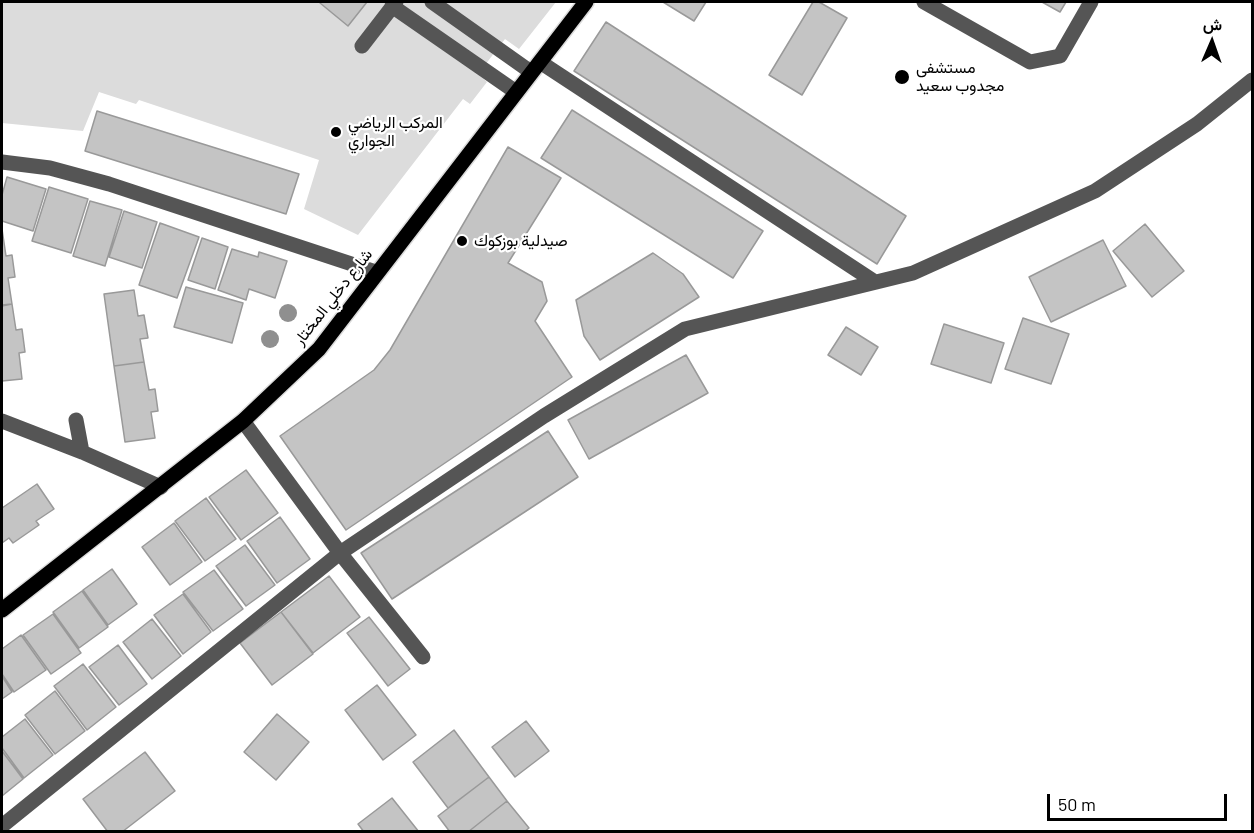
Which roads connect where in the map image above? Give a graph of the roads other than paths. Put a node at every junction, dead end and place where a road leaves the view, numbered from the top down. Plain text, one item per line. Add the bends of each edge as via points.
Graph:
1 (432, 2) edge
2 (586, 2) edge
3 (924, 2) edge
4 (1091, 2) edge
5 (394, 4) edge
6 (362, 46) dead end
7 (536, 67) junction
8 (1252, 80) edge
9 (516, 92) junction
10 (2, 162) edge
11 (376, 272) junction
12 (875, 282) junction
13 (76, 420) dead end
14 (2, 421) edge
15 (243, 421) junction
16 (82, 452) junction
17 (161, 487) junction
18 (340, 553) junction
19 (2, 610) edge
20 (423, 657) dead end
21 (2, 826) edge

1 - 7 street
2 - 7 main road, شارع دخلي المختار
3 - 4 street via 1030,62 1060,56
5 - 6 street
5 - 9 street
7 - 9 main road, شارع دخلي المختار
7 - 12 street
8 - 12 street via 1197,124 1095,190 913,273
9 - 11 main road, شارع دخلي المختار
10 - 11 street via 50,168 109,184
11 - 15 main road, شارع دخلي المختار via 319,349
12 - 18 street via 685,329 544,416
13 - 16 street
14 - 16 street
15 - 17 main road, شارع دخلي المختار
15 - 18 street
16 - 17 street
17 - 19 main road, شارع دخلي المختار
18 - 20 street
18 - 21 street

